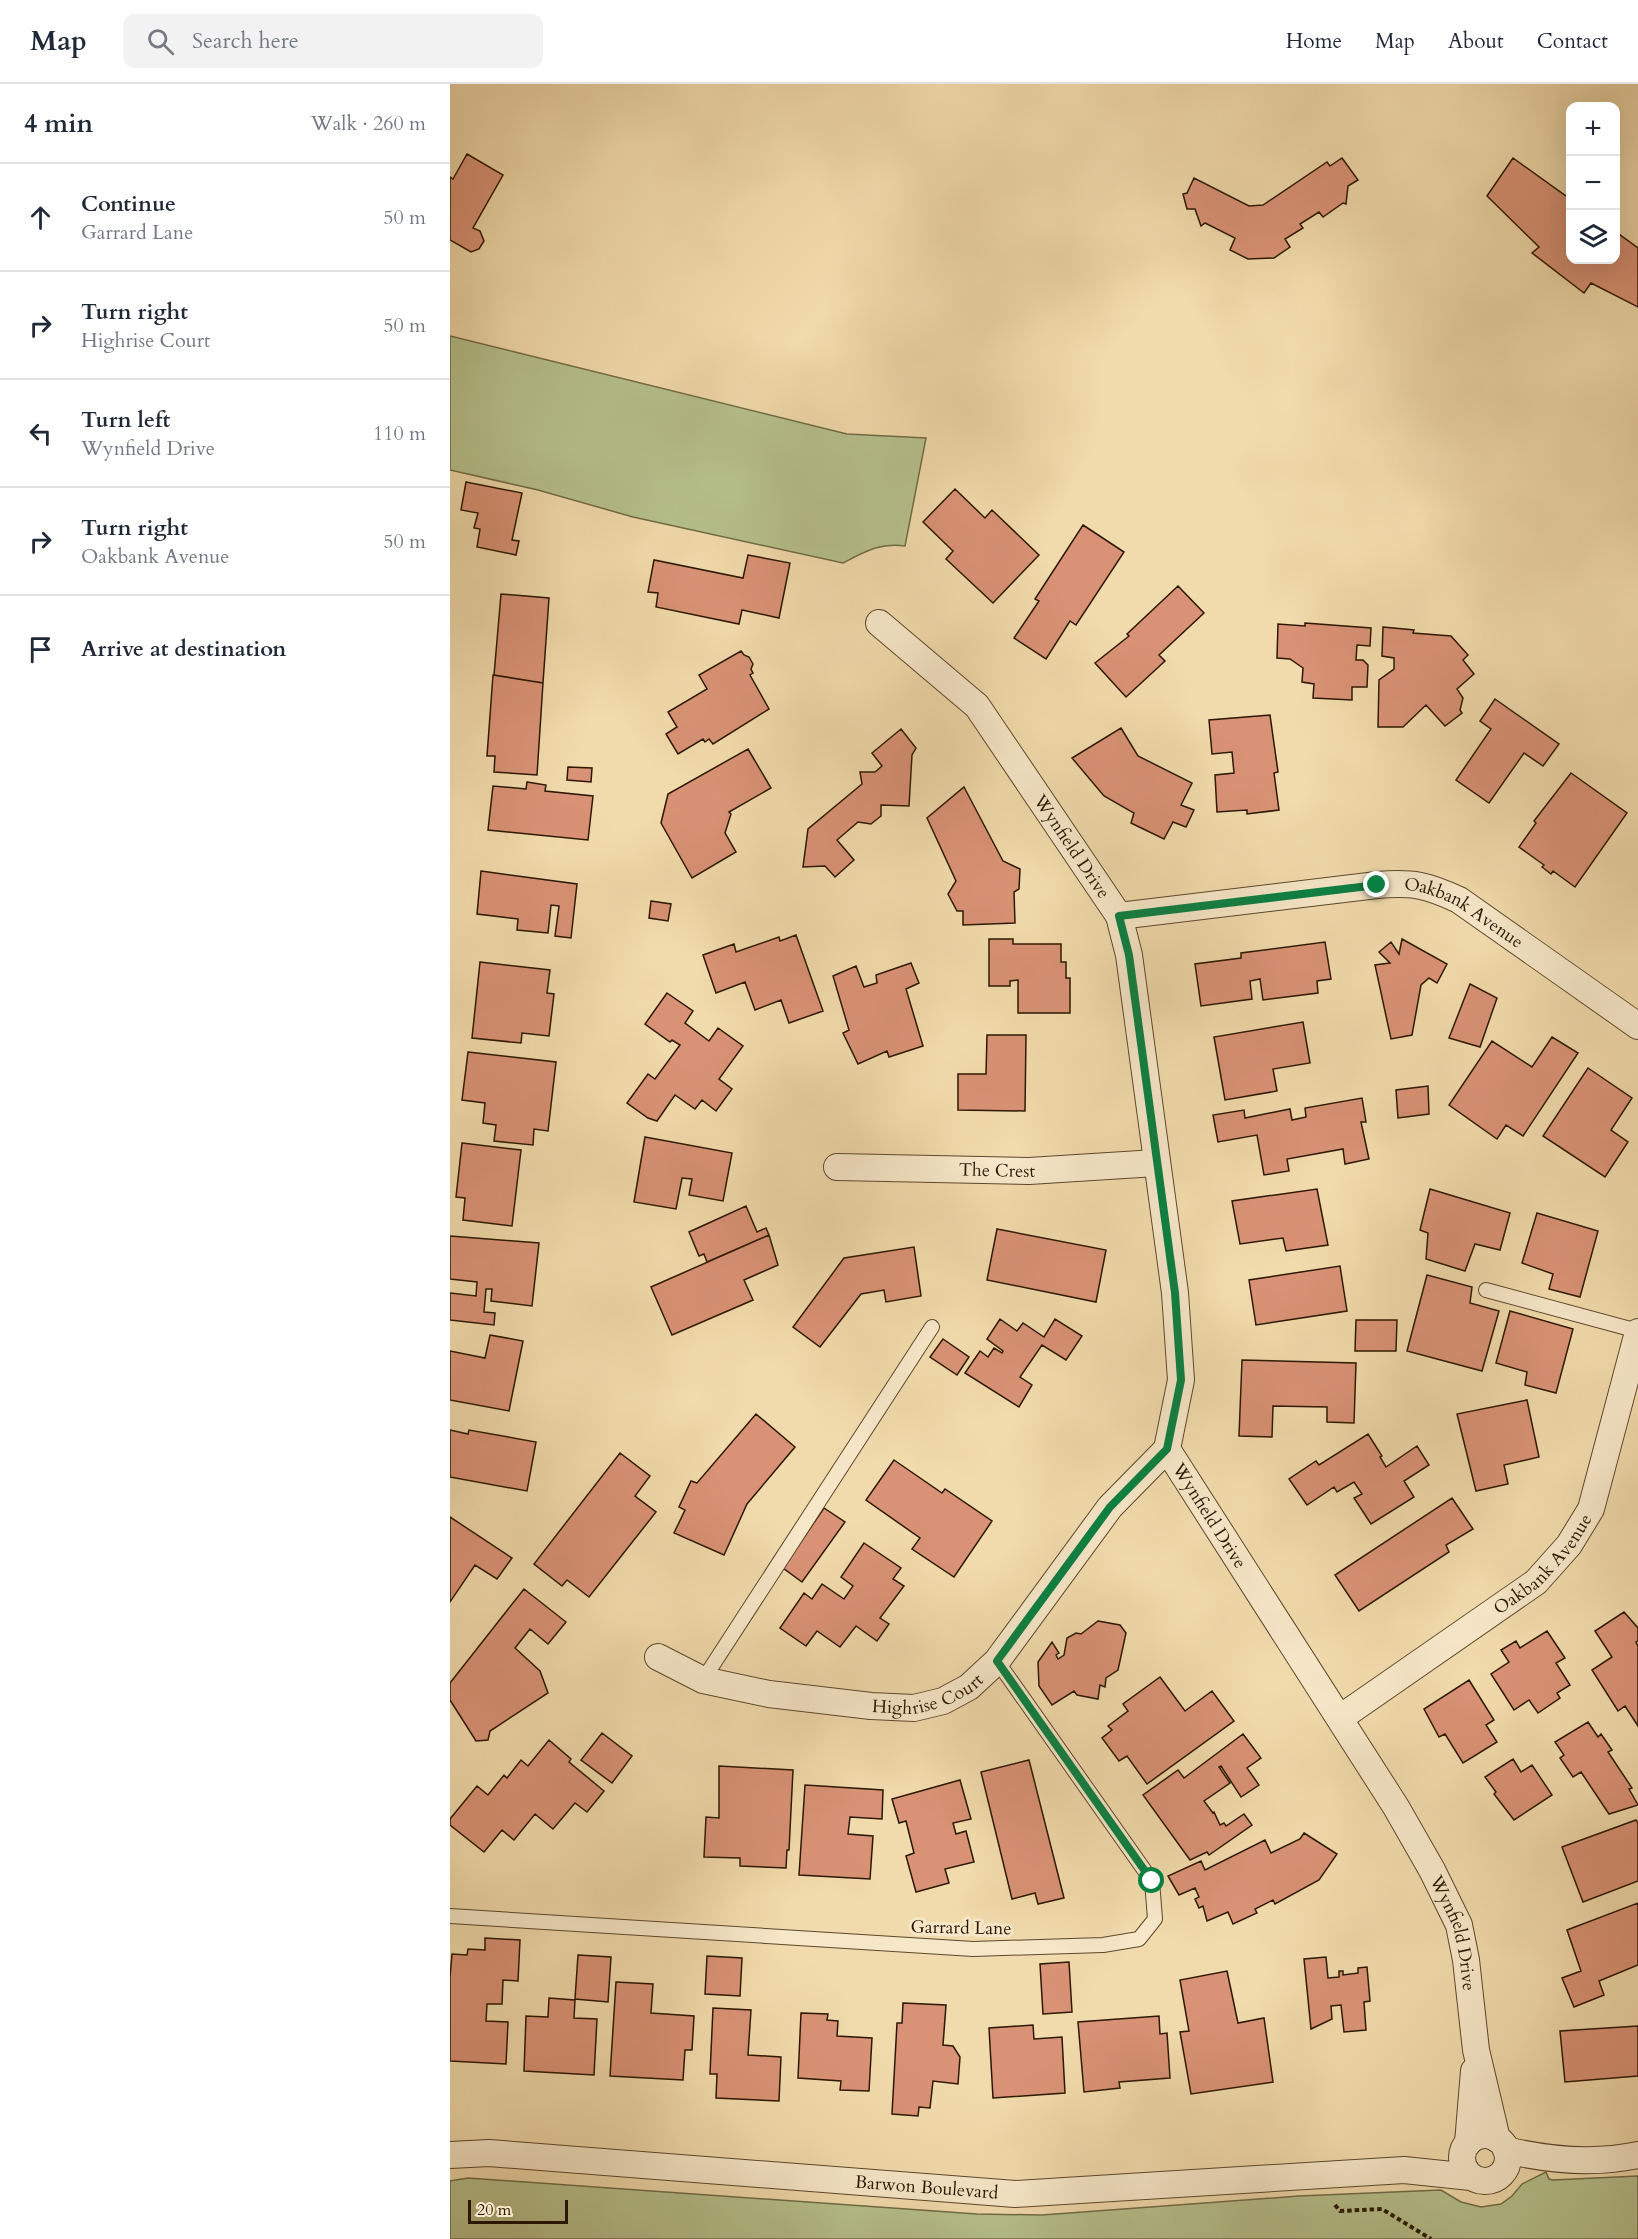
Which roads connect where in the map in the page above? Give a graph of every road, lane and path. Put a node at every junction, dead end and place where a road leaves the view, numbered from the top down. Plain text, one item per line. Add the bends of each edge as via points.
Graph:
1 (879, 623) dead end
2 (1119, 916) junction
3 (1638, 1026) edge
4 (1156, 1163) junction
5 (837, 1167) dead end
6 (1486, 1290) dead end
7 (932, 1327) dead end
8 (1638, 1332) edge
9 (1167, 1449) junction
10 (658, 1657) dead end
11 (997, 1661) junction
12 (703, 1680) junction
13 (1340, 1718) junction
14 (450, 1916) edge
15 (1476, 2050) junction
16 (1502, 2144) junction
17 (1465, 2147) junction
18 (450, 2155) edge
19 (1638, 2155) edge
20 (1584, 2160) junction
21 (1404, 2170) junction
22 (1500, 2175) junction
23 (1315, 2176) junction
24 (1472, 2177) junction
25 (1431, 2239) edge

1 - 2 street, Wynfield Drive via 977,706
2 - 3 street, Oakbank Avenue via 1377,885 1405,883 1431,888 1459,900
2 - 4 street, Wynfield Drive via 1129,955
4 - 5 street, The Crest via 1029,1171
4 - 9 street, Wynfield Drive via 1175,1293 1181,1380
6 - 8 lane
7 - 12 lane
8 - 13 street, Oakbank Avenue via 1591,1509 1569,1545 1536,1582
9 - 11 street, Highrise Court via 1110,1507
9 - 13 street, Wynfield Drive
10 - 12 street, Highrise Court
11 - 12 street, Highrise Court via 943,1701 914,1708 769,1694
11 - 14 lane, Garrard Lane via 1152,1881 1155,1919 1139,1939 1103,1945 973,1949
13 - 15 street, Wynfield Drive via 1412,1834 1459,1925
15 - 16 street, Wynfield Drive
15 - 17 street, Wynfield Drive
16 - 17 street, Barwon Boulevard via 1489,2135 1479,2136
16 - 20 street, Barwon Boulevard via 1521,2154
16 - 22 street via 1507,2164
17 - 21 street, Barwon Boulevard
17 - 24 street via 1464,2169
18 - 23 street, Barwon Boulevard via 489,2154 1015,2194
19 - 20 street
20 - 22 street, Barwon Boulevard
21 - 23 street, Barwon Boulevard
21 - 24 street, Barwon Boulevard
22 - 24 street, Barwon Boulevard via 1482,2181
23 - 25 path via 1340,2211 1382,2209

